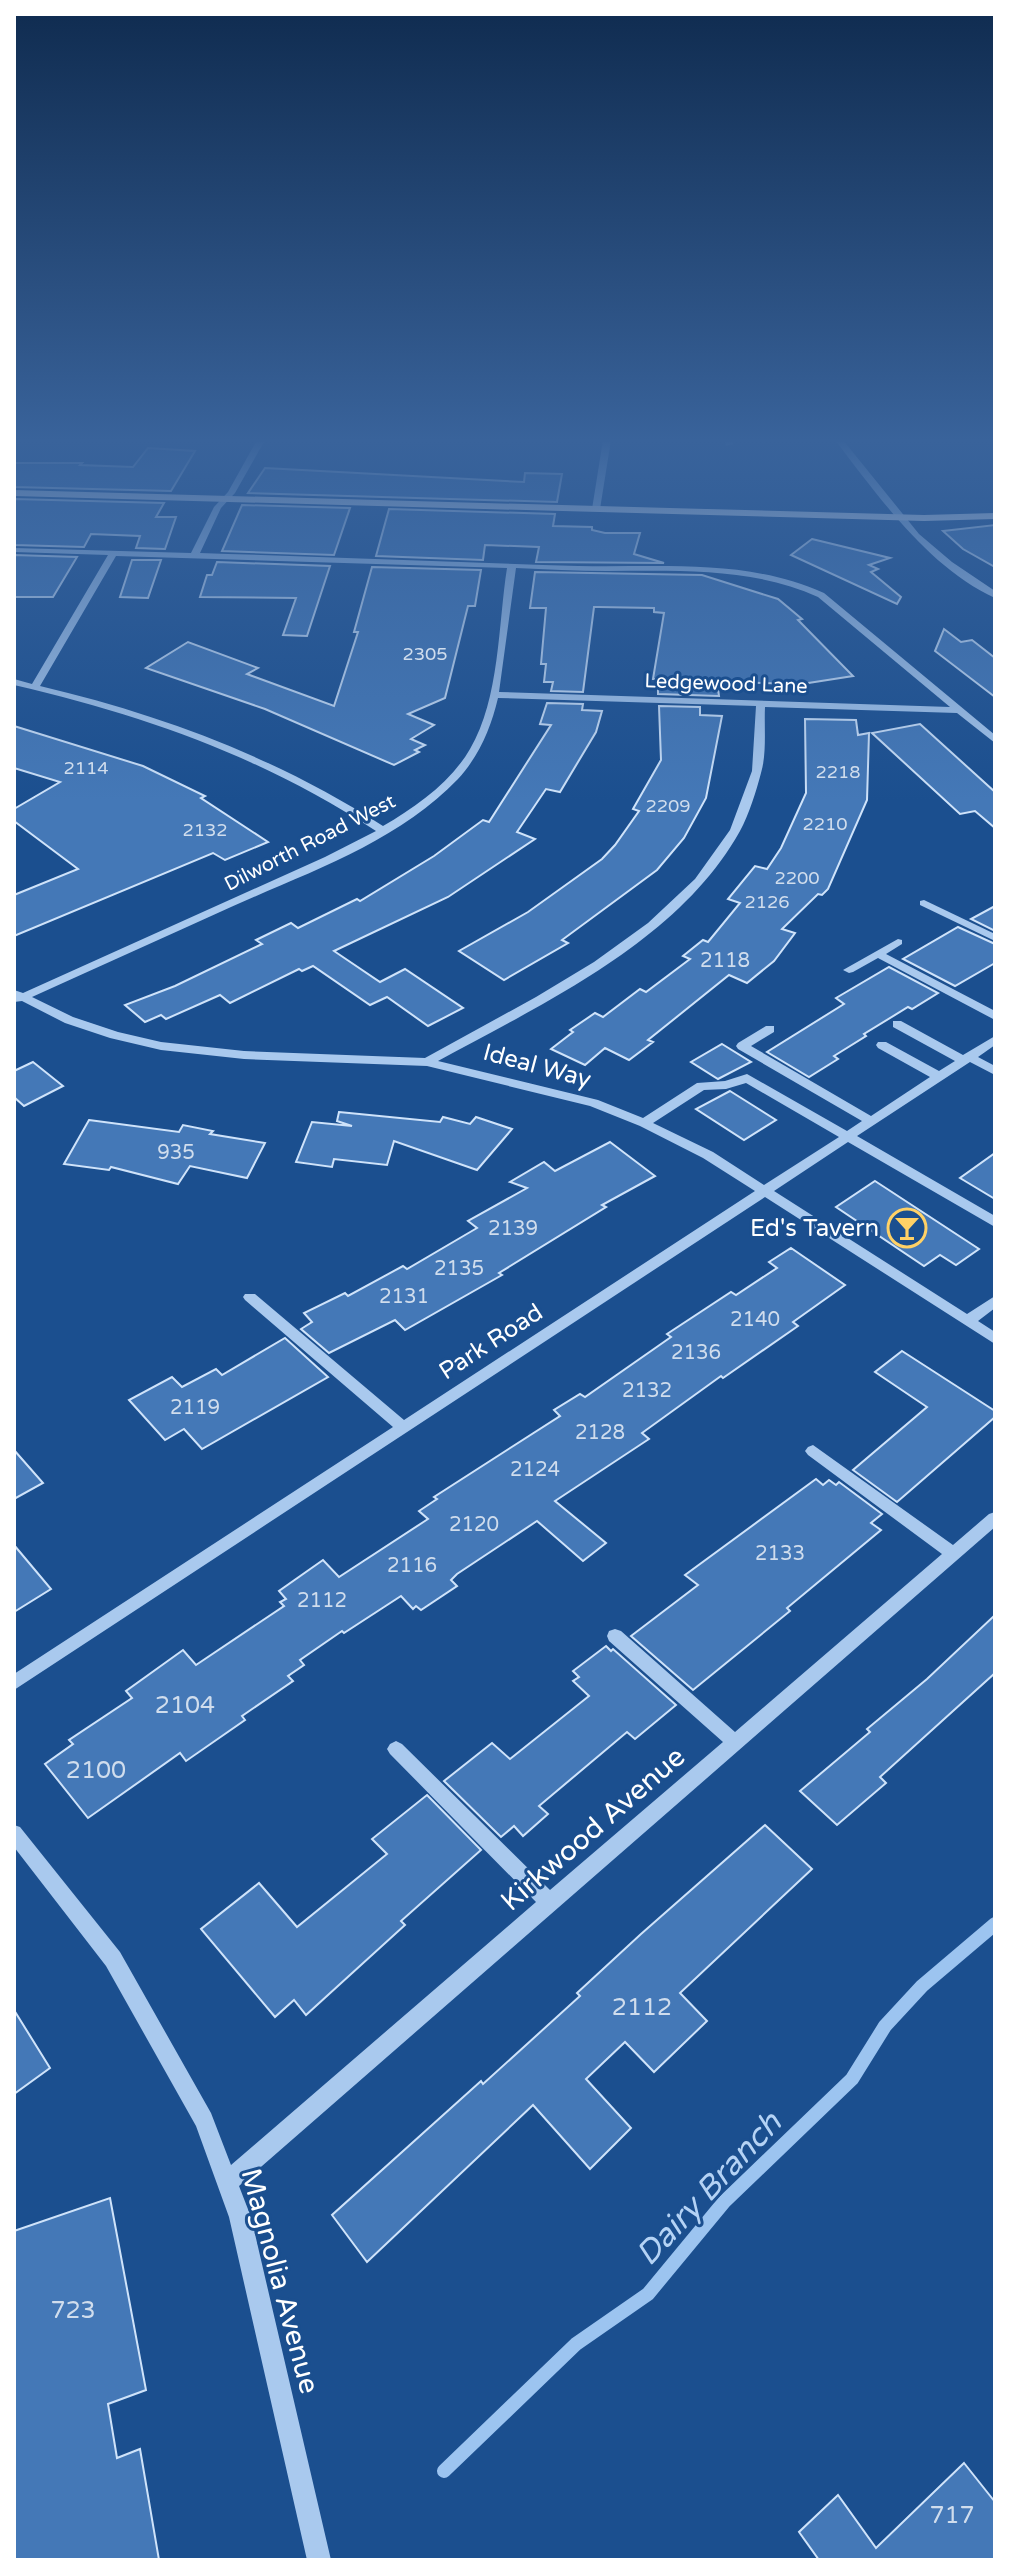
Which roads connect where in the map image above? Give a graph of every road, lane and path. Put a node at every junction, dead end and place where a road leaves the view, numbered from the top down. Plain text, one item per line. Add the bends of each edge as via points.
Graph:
1 (109, 560) edge
2 (340, 560) edge
3 (944, 560) edge
4 (512, 565) junction
5 (995, 595) edge
6 (14, 682) edge
7 (35, 687) junction
8 (493, 695) junction
9 (761, 703) junction
10 (959, 710) junction
11 (995, 740) edge
12 (382, 830) junction
13 (924, 903) dead end
14 (995, 938) edge
15 (898, 942) dead end
16 (878, 954) junction
17 (849, 970) dead end
18 (17, 997) edge
19 (995, 1016) edge
20 (897, 1024) dead end
21 (770, 1029) dead end
22 (995, 1040) edge
23 (882, 1045) dead end
24 (967, 1059) junction
25 (427, 1062) junction
26 (995, 1071) edge
27 (940, 1077) junction
28 (872, 1122) junction
29 (644, 1123) junction
30 (849, 1137) junction
31 (766, 1192) junction
32 (995, 1222) edge
33 (250, 1297) dead end
34 (995, 1301) edge
35 (968, 1321) junction
36 (995, 1339) edge
37 (404, 1428) junction
38 (813, 1451) dead end
39 (995, 1518) edge
40 (954, 1554) junction
41 (615, 1636) dead end
42 (14, 1683) edge
43 (736, 1743) junction
44 (396, 1749) dead end
45 (14, 1833) edge
46 (550, 1903) junction
47 (227, 2182) junction
48 (319, 2560) edge

1 - 7 street
2 - 4 street
3 - 5 street
4 - 8 street, Dilworth Road West
4 - 10 street via 747,573 798,584 821,595
6 - 7 street
7 - 12 street via 221,743
8 - 9 street, Ledgewood Lane
8 - 12 street, Dilworth Road West via 475,749 458,773 440,793
9 - 10 street, Ledgewood Lane
9 - 25 street via 762,757 754,788 718,857 689,891 654,925 582,977
10 - 11 street
12 - 18 street, Dilworth Road West
13 - 14 street
15 - 16 street
16 - 17 street
16 - 19 street
18 - 25 street, Ideal Way via 69,1020 161,1046 244,1055
20 - 24 street
21 - 28 street via 742,1046
22 - 24 street, Park Road
23 - 27 street
24 - 26 street
24 - 27 street, Park Road
25 - 29 street, Ideal Way via 556,1092
27 - 28 street, Park Road
28 - 30 street, Park Road
29 - 30 street via 701,1086 747,1078
29 - 31 street, Ideal Way
30 - 31 street, Park Road
30 - 32 street
31 - 35 street, Ideal Way
31 - 37 street, Park Road
33 - 37 street
34 - 35 street
35 - 36 street, Ideal Way
37 - 42 street, Park Road
38 - 40 street
39 - 40 street, Kirkwood Avenue
40 - 43 street, Kirkwood Avenue
41 - 43 street
43 - 46 street, Kirkwood Avenue
44 - 46 street
45 - 47 street, Magnolia Avenue via 113,1959 204,2120
46 - 47 street, Kirkwood Avenue
47 - 48 street, Magnolia Avenue via 240,2217

